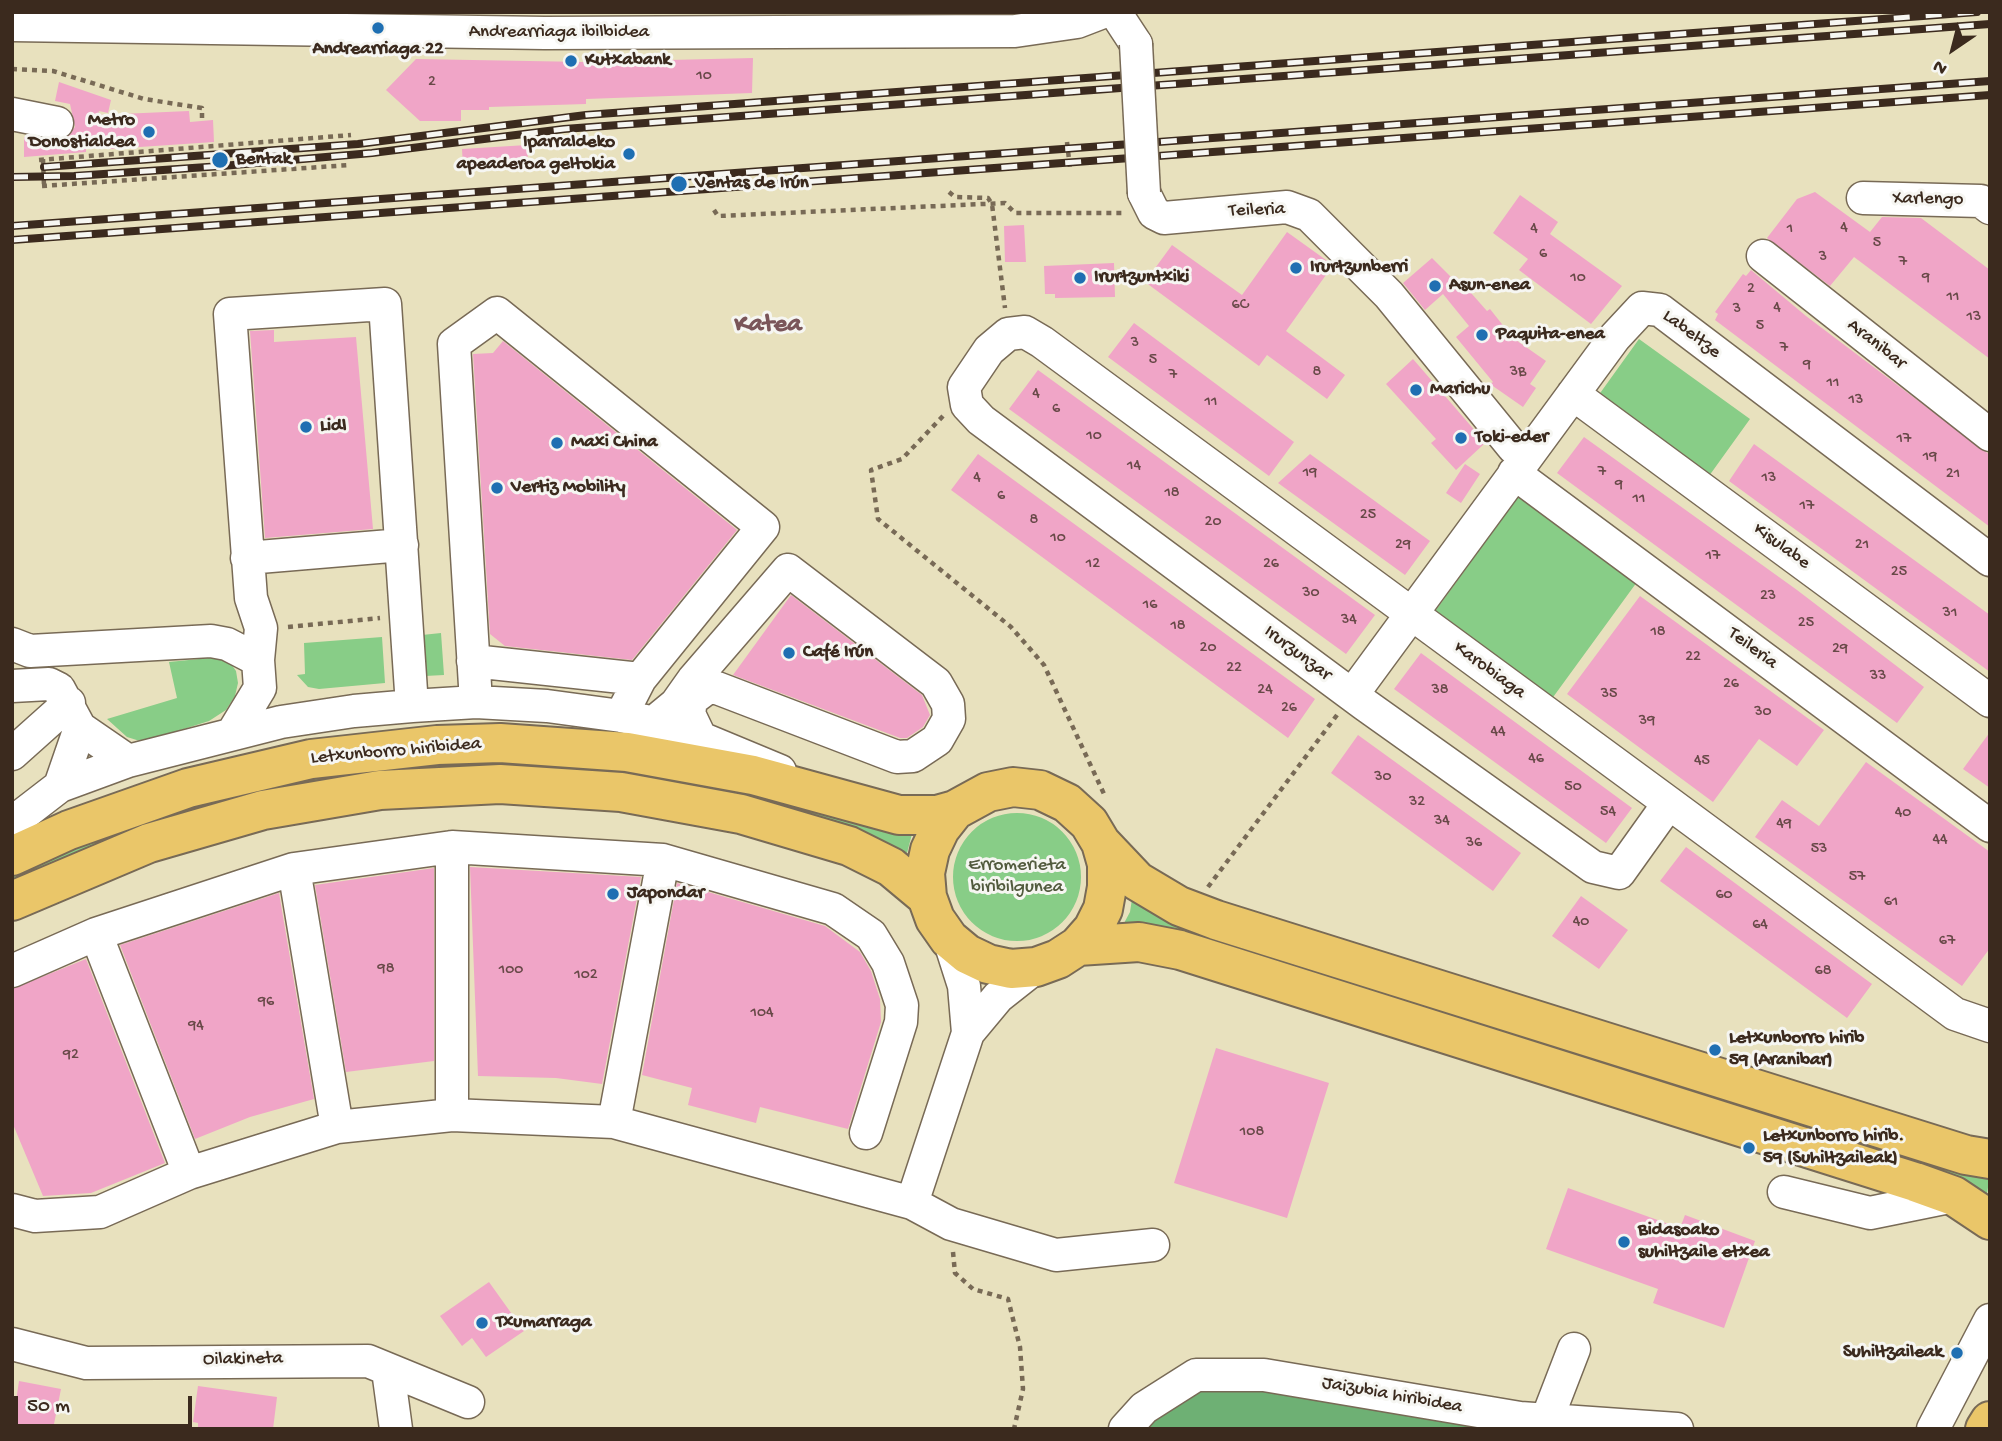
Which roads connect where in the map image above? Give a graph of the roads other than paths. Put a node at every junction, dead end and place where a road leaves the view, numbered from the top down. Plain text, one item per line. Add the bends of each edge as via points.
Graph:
1 (1103, 12) edge
2 (1115, 12) edge
3 (253, 21) edge
4 (560, 23) edge
5 (12, 25) edge
6 (12, 114) edge
7 (57, 123) dead end
8 (1863, 198) dead end
9 (1990, 208) edge
10 (1763, 256) dead end
11 (964, 387) joint
12 (1573, 394) junction
13 (1990, 435) edge
14 (1520, 466) junction
15 (402, 545) junction
16 (247, 558) junction
17 (1990, 560) edge
18 (1411, 613) junction
19 (12, 644) edge
20 (473, 661) junction
21 (259, 674) junction
22 (640, 680) junction
23 (12, 686) edge
24 (1352, 695) junction
25 (1990, 701) edge
26 (476, 702) junction
27 (412, 706) junction
28 (75, 715) junction
29 (621, 716) junction
30 (300, 719) junction
31 (653, 723) junction
32 (232, 734) junction
33 (701, 737) junction
34 (12, 754) edge
35 (128, 761) junction
36 (60, 786) junction
37 (814, 792) junction
38 (1669, 803) junction
39 (955, 810) junction
40 (12, 823) edge
41 (1990, 825) edge
42 (1101, 843) junction
43 (452, 847) junction
44 (12, 856) edge
45 (663, 860) junction
46 (294, 869) junction
47 (927, 897) junction
48 (12, 901) edge
49 (96, 934) junction
50 (949, 939) junction
51 (1078, 946) junction
52 (1035, 967) junction
53 (12, 971) edge
54 (1990, 1026) edge
55 (968, 1033) junction
56 (452, 1115) junction
57 (614, 1122) junction
58 (337, 1128) junction
59 (866, 1133) dead end
60 (1990, 1159) edge
61 (189, 1173) junction
62 (1784, 1192) dead end
63 (1954, 1196) junction
64 (912, 1203) junction
65 (12, 1210) edge
66 (1990, 1220) edge
67 (1153, 1245) dead end
68 (1990, 1321) edge
69 (12, 1343) edge
70 (1574, 1349) dead end
71 (388, 1370) junction
72 (468, 1402) dead end
73 (1547, 1419) junction
74 (1990, 1421) edge
75 (1135, 1422) edge
76 (396, 1429) edge
77 (1677, 1429) edge
78 (1933, 1429) edge
79 (1985, 1429) edge

1 - 4 street, Andrearriaga ibilbidea via 1077,22 1014,31
2 - 14 street, Teileria, bridge via 1136,44 1149,203 1164,218 1287,207 1309,215 1389,295 1513,447
3 - 4 street, Andrearriaga ibilbidea
3 - 5 street, Andrearriaga ibilbidea
6 - 7 street
8 - 9 street, Xarlengo via 1981,201
10 - 13 street, Aranibar
11 - 18 street, Karobiaga via 998,342 1025,332
11 - 24 street, Irurzunzar via 967,405 981,420
12 - 14 street, Labeltze
12 - 17 street, Labeltze via 1629,319 1642,308 1660,310
12 - 25 street, Kisulabe
14 - 18 street, Labeltze
14 - 41 street, Teileria
15 - 16 street
15 - 16 street via 385,304 230,314
15 - 27 street
16 - 21 street via 251,598 261,628
18 - 24 street, Labeltze
18 - 38 street, Karobiaga
19 - 21 street via 30,651 211,641 227,644
20 - 22 street
20 - 22 street via 454,344 497,313 763,527
20 - 26 street
21 - 30 street
21 - 32 street
22 - 29 street
23 - 28 street via 49,684 59,689
24 - 38 street, Irurzunzar via 1592,867 1619,873
26 - 27 street
26 - 29 street
27 - 30 street
28 - 34 street
28 - 35 street
28 - 36 street
29 - 31 street
30 - 32 street
31 - 33 street
31 - 33 street via 676,704 788,570 936,682 948,704 949,719 937,740 913,756 897,757 707,688 691,700 689,714
32 - 35 street
33 - 37 street via 766,763
35 - 36 street
36 - 40 street
37 - 39 main road, Letxunborro hiribidea via 899,815
37 - 44 main road, Letxunborro hiribidea via 690,761 627,752 526,744 437,745 311,759 188,788 69,830
38 - 54 street, Karobiaga via 1955,1014
39 - 42 main road via 988,792 1013,787 1040,790 1067,803 1089,823
39 - 47 main road via 930,850 925,873
42 - 51 main road via 1107,864 1105,898 1093,929
42 - 60 main road via 1150,891 1216,920
43 - 45 street
43 - 46 street
43 - 56 street
45 - 57 street
45 - 59 street via 833,909 871,935 888,963 902,1005 901,1022
46 - 49 street
46 - 58 street
47 - 48 main road, Letxunborro hiribidea via 891,867 860,850 741,814 621,792 500,784 380,790 263,810 149,843
47 - 50 main road
49 - 53 street
49 - 61 street
50 - 52 main road via 988,964
50 - 55 street via 964,986
51 - 52 main road
51 - 63 main road via 1139,942 1172,948
52 - 55 street via 998,996
55 - 64 street
56 - 57 street
56 - 58 street
57 - 64 street
58 - 61 street
61 - 65 street via 100,1212 35,1216
62 - 63 street via 1870,1213
63 - 66 main road
64 - 67 street via 951,1224 1056,1255
68 - 78 street
69 - 71 street, Oilakineta via 86,1363 368,1361
70 - 73 street
71 - 72 street, Oilakineta
71 - 76 street
73 - 75 street, Jaizubia hiribidea via 1264,1375 1196,1375
73 - 77 street, Jaizubia hiribidea
74 - 79 main road

